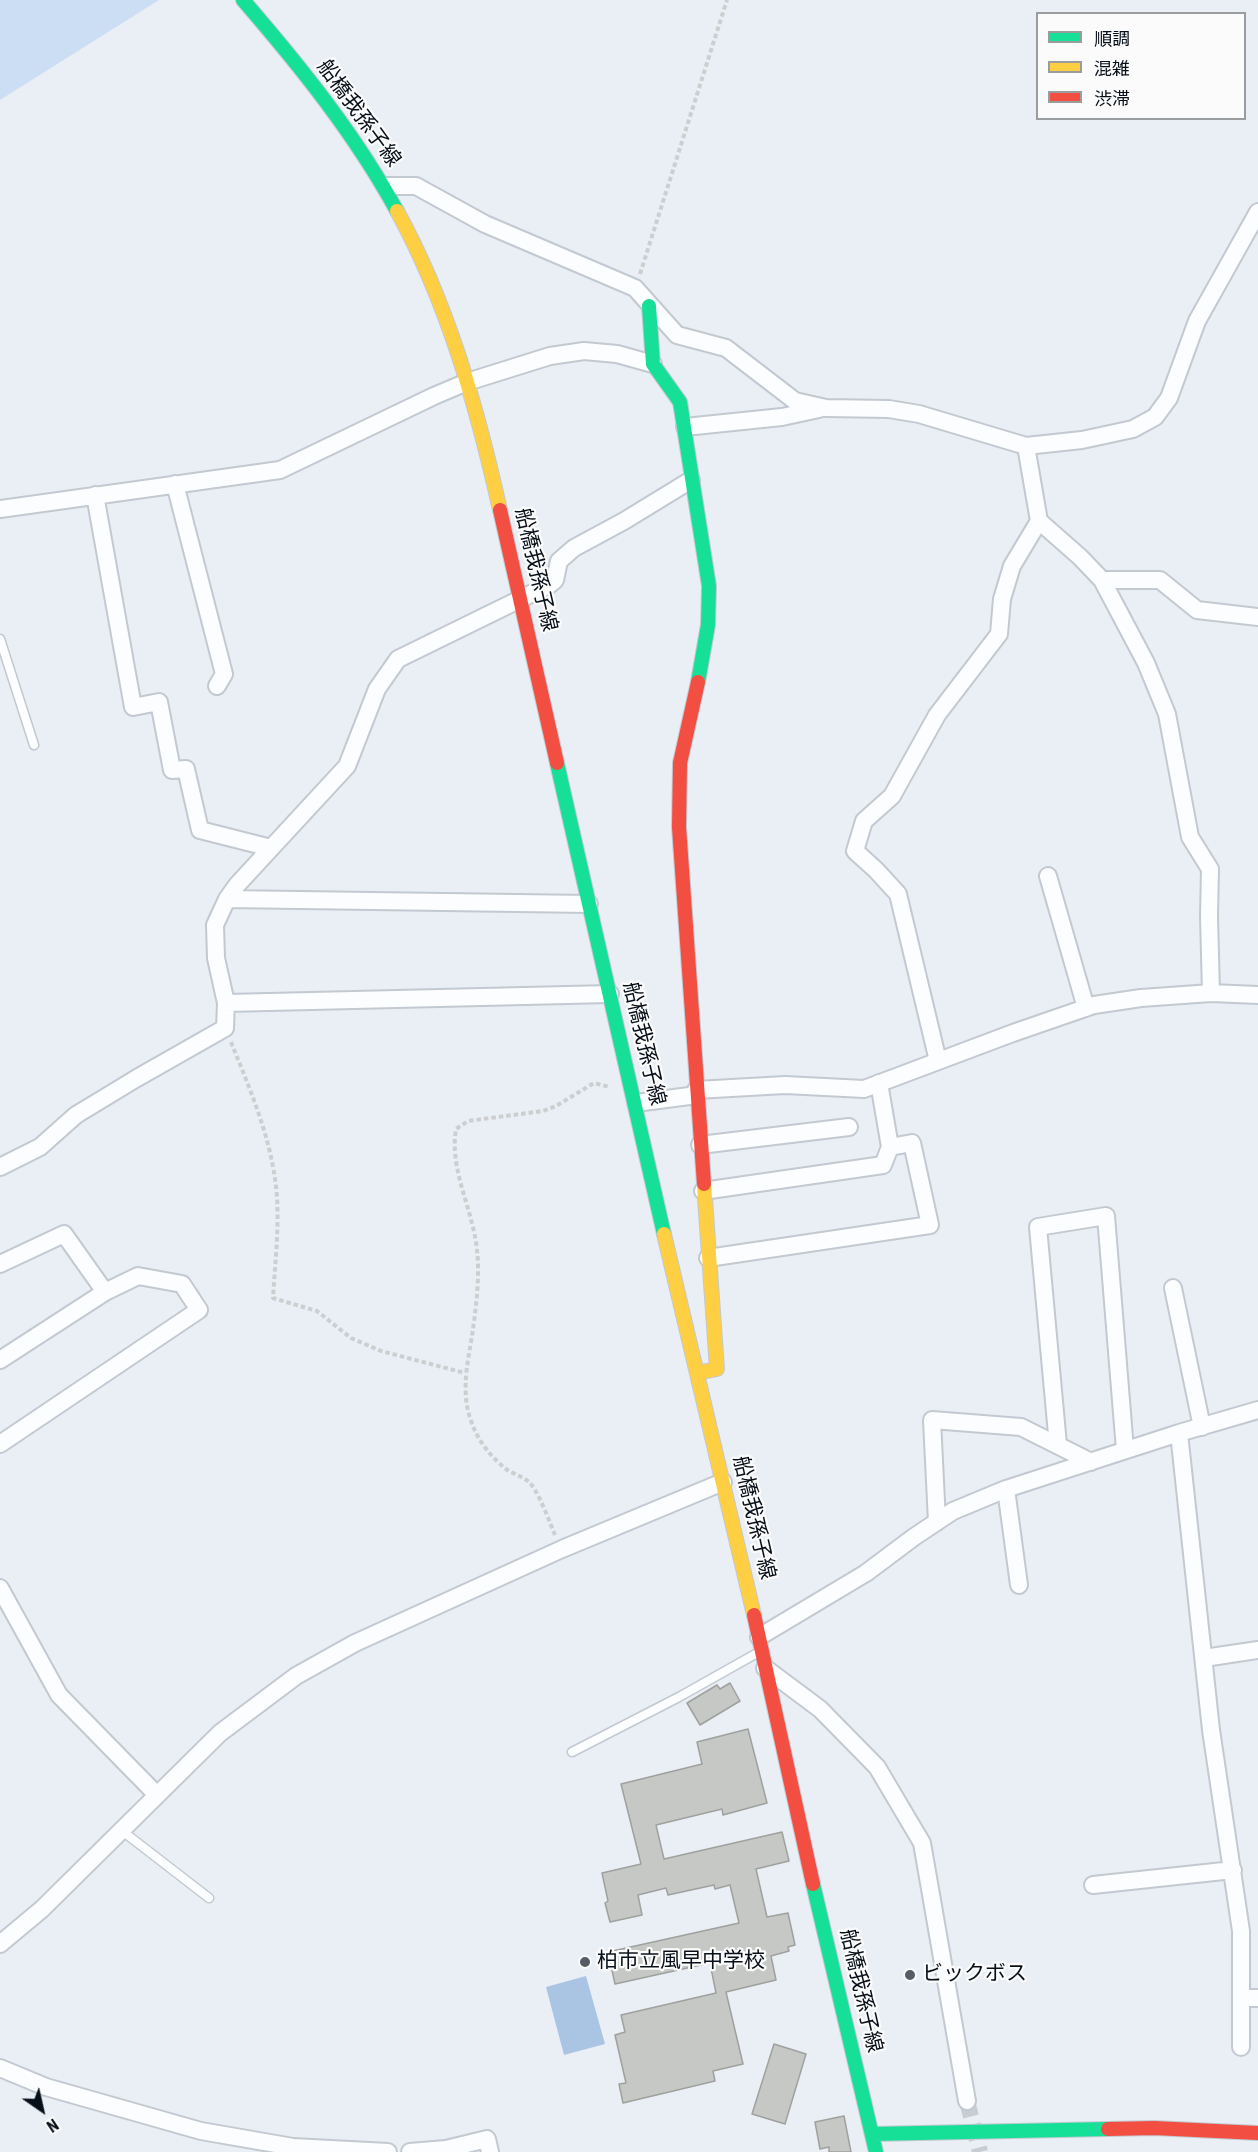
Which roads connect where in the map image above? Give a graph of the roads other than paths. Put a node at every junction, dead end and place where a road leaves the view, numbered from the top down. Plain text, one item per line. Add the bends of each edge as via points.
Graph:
1 (243, 0) edge
2 (385, 186) junction
3 (1258, 212) edge
4 (649, 306) junction
5 (653, 364) junction
6 (467, 382) junction
7 (826, 408) junction
8 (685, 427) junction
9 (1026, 446) junction
10 (691, 480) junction
11 (175, 484) junction
12 (95, 495) junction
13 (0, 509) edge
14 (1039, 521) junction
15 (1102, 580) junction
16 (520, 599) junction
17 (1258, 618) edge
18 (0, 639) edge
19 (217, 686) dead end
20 (34, 745) dead end
21 (272, 848) junction
22 (1048, 876) dead end
23 (227, 899) junction
24 (589, 904) junction
25 (1212, 993) junction
26 (610, 994) junction
27 (1258, 995) edge
28 (226, 1003) junction
29 (1086, 1008) junction
30 (938, 1062) junction
31 (879, 1083) junction
32 (697, 1093) junction
33 (634, 1097) junction
34 (849, 1127) dead end
35 (700, 1145) junction
36 (890, 1147) junction
37 (0, 1167) edge
38 (704, 1191) junction
39 (708, 1258) junction
40 (0, 1264) edge
41 (1173, 1288) dead end
42 (105, 1292) junction
43 (0, 1360) edge
44 (697, 1373) junction
45 (1258, 1410) edge
46 (1202, 1426) junction
47 (1179, 1433) junction
48 (0, 1444) edge
49 (1058, 1445) junction
50 (1125, 1450) junction
51 (1091, 1462) junction
52 (723, 1482) junction
53 (1006, 1489) junction
54 (937, 1522) junction
55 (1019, 1585) dead end
56 (0, 1588) edge
57 (760, 1643) junction
58 (1258, 1650) edge
59 (1204, 1658) junction
60 (765, 1668) junction
61 (572, 1752) dead end
62 (156, 1794) junction
63 (121, 1830) junction
64 (1233, 1870) junction
65 (1093, 1885) dead end
66 (209, 1898) dead end
67 (0, 1944) edge
68 (1250, 1998) edge
69 (1241, 2047) dead end
70 (0, 2068) edge
71 (967, 2101) tunnel mouth
72 (1258, 2133) edge
73 (872, 2134) junction
74 (388, 2152) edge
75 (410, 2152) edge
76 (490, 2152) edge
77 (876, 2152) edge

1 - 2 main road, 船橋我孫子線 via 339,117
2 - 4 street via 416,186 485,224 635,288
2 - 6 main road, 船橋我孫子線 via 428,270
3 - 9 street via 1197,321 1169,398 1155,417 1123,432
4 - 5 main road
4 - 7 street via 677,335 726,348 795,400
5 - 6 street via 617,354 584,351 550,356
5 - 8 main road via 680,402
6 - 11 street via 280,470
6 - 16 main road, 船橋我孫子線
7 - 8 street via 782,417
7 - 9 street via 889,409 919,414
8 - 10 main road
9 - 14 street
10 - 16 street via 574,548 559,561 555,580
10 - 32 main road via 709,586 703,660 680,763 679,827
11 - 12 street
11 - 19 street via 224,674
12 - 13 street
12 - 21 street via 132,706 159,702 172,770 186,769 200,830
14 - 15 street
14 - 30 street via 1012,566 1002,599 999,633 937,715 892,796 864,821 855,851 898,894
15 - 17 street via 1160,580 1197,610
15 - 25 street via 1146,663 1167,714 1190,837 1210,869
16 - 21 street via 398,659 377,689 347,765
16 - 24 main road, 船橋我孫子線
18 - 20 lane
21 - 23 street
22 - 29 street
23 - 24 street
23 - 28 street via 215,925 216,958
24 - 26 main road, 船橋我孫子線
25 - 27 street
25 - 29 street via 1141,998
26 - 28 street
26 - 33 main road, 船橋我孫子線
28 - 37 street via 225,1028 137,1077 76,1115 40,1147
29 - 30 street
30 - 31 street
31 - 32 street via 864,1089 785,1085
31 - 36 street
32 - 33 street
32 - 35 main road
33 - 44 main road, 船橋我孫子線
34 - 35 street
35 - 38 main road
36 - 38 street via 883,1165
36 - 39 street via 912,1143 930,1225
38 - 39 main road
39 - 44 main road via 717,1369
40 - 42 street via 64,1234
41 - 46 street
42 - 43 street
42 - 48 street via 138,1275 182,1284 199,1310
44 - 52 main road, 船橋我孫子線
45 - 46 street
46 - 47 street
47 - 50 street
47 - 59 street
49 - 50 street via 1038,1227 1106,1216
49 - 51 street
49 - 54 street via 1021,1427 932,1420
50 - 51 street
51 - 53 street
52 - 57 main road, 船橋我孫子線
52 - 62 street via 562,1549 355,1643 296,1676 220,1733
53 - 54 street via 953,1511
53 - 55 street
54 - 57 street
56 - 62 street via 59,1695
57 - 60 main road, 船橋我孫子線
57 - 61 lane via 679,1697
58 - 59 street
59 - 64 street
60 - 71 street via 820,1709 877,1767 922,1843
60 - 73 main road, 船橋我孫子線
62 - 63 street
63 - 66 lane
63 - 67 street via 42,1909
64 - 65 street
64 - 68 street
68 - 69 street
70 - 74 street via 46,2086 201,2131 293,2147
72 - 73 main road via 1154,2127
73 - 77 main road, 船橋我孫子線
75 - 76 street via 446,2149 487,2139

